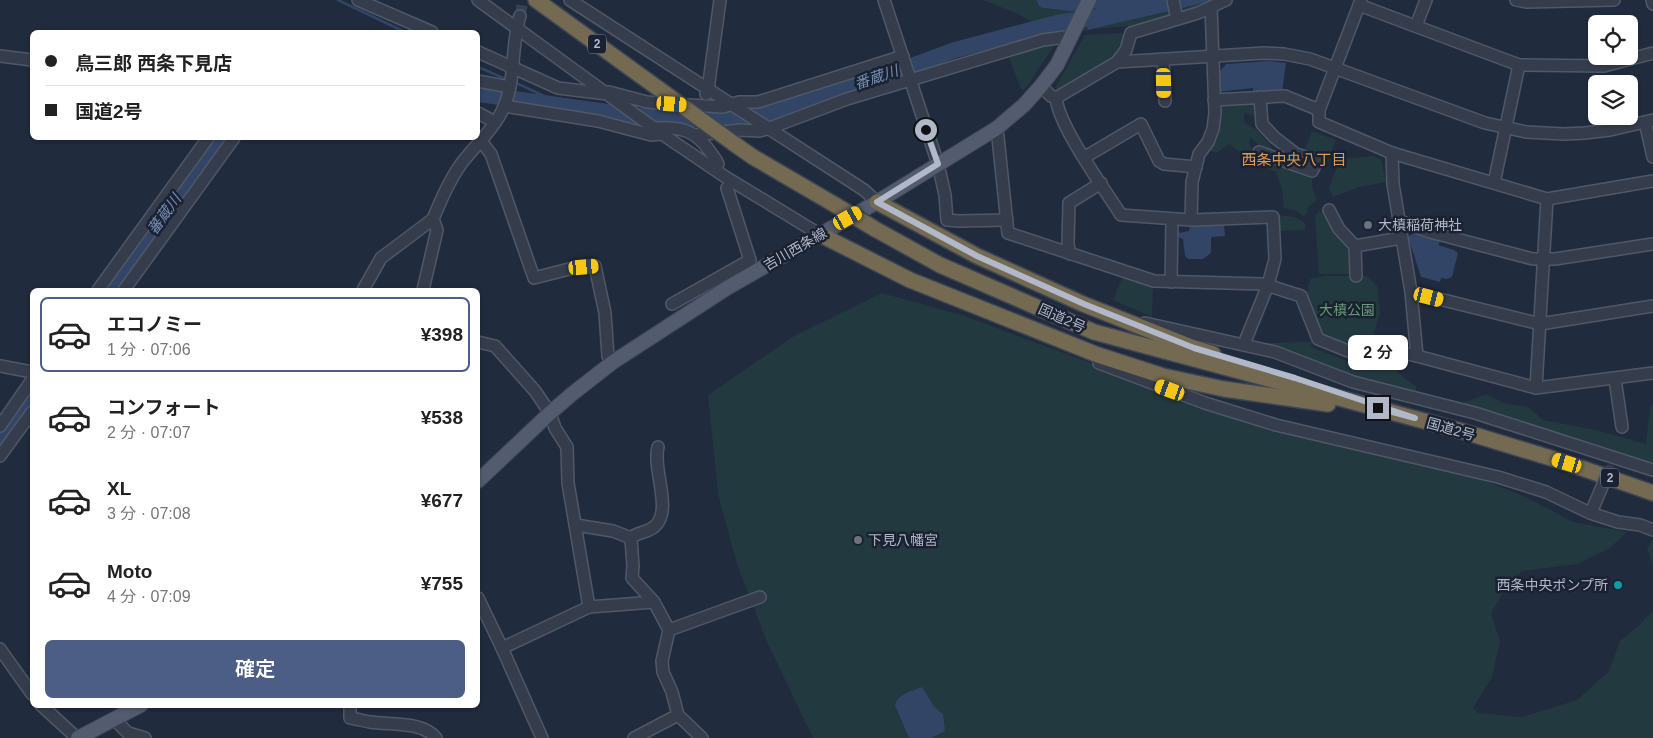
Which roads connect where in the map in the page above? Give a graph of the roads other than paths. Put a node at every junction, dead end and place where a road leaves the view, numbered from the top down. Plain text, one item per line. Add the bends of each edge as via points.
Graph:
1 (358, 0) edge
2 (478, 0) edge
3 (536, 0) edge
4 (570, 0) edge
5 (720, 0) edge
6 (884, 0) edge
7 (1089, 0) edge
8 (1173, 0) edge
9 (1226, 0) edge
10 (1426, 0) edge
11 (1519, 0) edge
12 (1587, 0) edge
13 (1614, 0) edge
14 (1652, 0) edge
15 (1360, 3) edge
16 (1653, 4) edge
17 (1211, 7) junction
18 (520, 16) tunnel mouth
19 (1177, 17) junction
20 (1416, 26) junction
21 (516, 28) junction
22 (427, 30) edge
23 (1072, 35) junction
24 (480, 53) edge
25 (1653, 53) edge
26 (0, 56) edge
27 (903, 56) junction
28 (1212, 56) junction
29 (1163, 59) junction
30 (30, 60) edge
31 (1117, 62) junction
32 (1519, 65) junction
33 (512, 67) junction
34 (1336, 67) junction
35 (910, 80) junction
36 (480, 81) edge
37 (1041, 86) junction
38 (510, 87) junction
39 (708, 90) junction
40 (607, 93) junction
41 (1260, 97) junction
42 (1056, 98) junction
43 (1214, 100) junction
44 (1165, 101) dead end
45 (505, 105) junction
46 (731, 105) junction
47 (700, 106) junction
48 (1319, 110) junction
49 (480, 114) edge
50 (1649, 121) edge
51 (495, 122) junction
52 (997, 128) junction
53 (1505, 128) junction
54 (767, 129) junction
55 (658, 131) junction
56 (698, 135) junction
57 (207, 140) edge
58 (232, 140) edge
59 (481, 141) junction
60 (1259, 152) dead end
61 (1392, 153) junction
62 (1085, 157) junction
63 (1653, 157) edge
64 (718, 164) dead end
65 (938, 164) junction
66 (1196, 167) junction
67 (1653, 181) edge
68 (1101, 183) junction
69 (1494, 183) junction
70 (727, 188) dead end
71 (173, 189) junction
72 (1547, 198) junction
73 (187, 199) junction
74 (877, 202) junction
75 (1328, 210) dead end
76 (433, 219) junction
77 (1007, 220) junction
78 (1172, 220) junction
79 (1191, 220) junction
80 (1400, 221) junction
81 (820, 234) junction
82 (1401, 238) junction
83 (1653, 244) edge
84 (1355, 246) junction
85 (1070, 254) junction
86 (1545, 259) junction
87 (1356, 276) dead end
88 (725, 282) junction
89 (1171, 282) junction
90 (1268, 285) junction
91 (99, 288) edge
92 (125, 288) edge
93 (364, 288) edge
94 (423, 288) edge
95 (1411, 292) junction
96 (672, 304) dead end
97 (1084, 304) junction
98 (1653, 306) edge
99 (1540, 324) junction
100 (480, 342) edge
101 (1244, 344) junction
102 (1098, 356) junction
103 (1417, 356) junction
104 (613, 362) junction
105 (0, 366) edge
106 (30, 372) edge
107 (1653, 373) edge
108 (1615, 379) junction
109 (30, 383) edge
110 (1536, 388) junction
111 (550, 413) junction
112 (30, 415) edge
113 (1415, 418) junction
114 (0, 426) edge
115 (1622, 427) dead end
116 (658, 447) dead end
117 (0, 456) edge
118 (1613, 457) junction
119 (1567, 463) junction
120 (1653, 470) edge
121 (480, 479) edge
122 (1653, 492) edge
123 (1653, 500) edge
124 (1591, 510) junction
125 (576, 525) junction
126 (1653, 530) edge
127 (631, 538) junction
128 (760, 597) dead end
129 (480, 602) edge
130 (654, 602) junction
131 (590, 607) junction
132 (669, 630) junction
133 (502, 648) junction
134 (0, 649) edge
135 (30, 691) edge
136 (44, 708) edge
137 (135, 708) edge
138 (350, 708) edge
139 (678, 715) junction
140 (114, 719) junction
141 (78, 738) edge
142 (145, 738) edge
143 (436, 738) edge
144 (542, 738) edge
145 (634, 738) edge
146 (702, 738) edge

1 - 22 street
2 - 21 street
3 - 113 highway, 国道2号 / 2, bridge via 733,143 940,265 1094,332
4 - 39 street
5 - 39 street
6 - 27 street
7 - 23 main road, 吉川西条線
8 - 19 street
9 - 17 street
10 - 20 street
11 - 12 street
12 - 13 street
14 - 16 street
15 - 20 street
15 - 34 street
17 - 19 street
17 - 28 street
18 - 21 street
19 - 31 street via 1132,33
20 - 32 street
21 - 33 street
21 - 40 street
23 - 35 street via 1043,40
23 - 37 main road, 吉川西条線 via 1057,66
24 - 33 street
25 - 32 street via 1604,66
26 - 30 street
27 - 35 street
27 - 46 street via 758,102
28 - 29 street
28 - 34 street via 1284,54
28 - 43 street
29 - 31 street
29 - 44 street
31 - 42 street
32 - 53 street
33 - 38 street
33 - 40 street via 558,88
34 - 48 street
34 - 53 street
35 - 54 street
35 - 65 street
36 - 38 street
37 - 42 street
37 - 52 main road, 吉川西条線
38 - 45 street
39 - 46 street
39 - 47 street
40 - 47 street via 647,102
40 - 55 street
41 - 43 street
41 - 48 street via 1285,96
41 - 60 street via 1262,124 1268,131 1296,154 1317,161 1312,171
42 - 62 street via 1069,132
43 - 66 street via 1213,129 1199,154
45 - 51 street
45 - 55 street via 598,121 651,135
46 - 47 street
46 - 54 street
47 - 56 street
48 - 61 street via 1319,122
49 - 51 street
50 - 53 street via 1610,130 1564,134
50 - 63 street
51 - 59 street
52 - 65 main road, 吉川西条線
52 - 77 street
53 - 69 street
54 - 56 street
54 - 74 street via 864,190
55 - 56 street via 670,128
55 - 81 street via 727,178
56 - 64 street
57 - 71 street
58 - 73 street
59 - 76 street via 452,178
59 - 104 street via 492,154 534,278 595,266 606,313 608,356
61 - 69 street
61 - 80 street via 1393,184
62 - 66 street via 1141,124 1159,161
62 - 68 street
65 - 74 main road, 吉川西条線
65 - 77 street via 947,220
66 - 79 street
67 - 72 street
68 - 78 street via 1121,215
68 - 85 street via 1069,203
69 - 72 street
70 - 88 street via 750,260
71 - 73 street
71 - 91 street
72 - 86 street
73 - 92 street
74 - 81 main road, 吉川西条線
74 - 97 highway via 977,256
75 - 84 street via 1339,229
76 - 93 street via 381,258
76 - 94 street via 437,230
77 - 85 street via 1008,233
78 - 79 street
78 - 89 street
79 - 90 street via 1273,217 1275,259
80 - 82 street
80 - 86 street
81 - 88 main road, 吉川西条線
81 - 102 highway via 910,280
82 - 84 street
82 - 95 street
83 - 86 street
84 - 87 street
85 - 89 street via 1154,281
86 - 99 street
88 - 96 street
88 - 104 main road, 吉川西条線
89 - 90 street
90 - 101 street
90 - 103 street via 1301,296 1318,339 1353,353 1372,347
95 - 99 street
95 - 103 street
97 - 101 street via 1134,321
97 - 113 highway via 1194,348
98 - 99 street
99 - 110 street
100 - 111 street via 495,346 536,391
101 - 118 street via 1275,352 1352,382 1476,413
102 - 113 highway via 1163,376 1215,387
102 - 124 street via 1099,363 1205,403 1276,425 1498,477
103 - 110 street
104 - 111 main road, 吉川西条線
105 - 106 street
107 - 108 street
108 - 110 street
108 - 115 street
109 - 114 street
111 - 121 main road, 吉川西条線
111 - 125 street via 567,447 568,483
112 - 117 street
113 - 119 highway, 国道2号 / 2
116 - 127 street via 656,465 662,496 660,520 648,531
118 - 120 street
118 - 124 street, bridge
119 - 122 highway
119 - 123 highway
124 - 126 street via 1618,522
125 - 127 street via 613,531
125 - 131 street
127 - 130 street via 632,578
128 - 132 street
129 - 133 street
130 - 131 street
130 - 132 street
131 - 133 street
132 - 139 street via 662,661 663,672
133 - 144 street
134 - 135 street
136 - 141 street
137 - 140 main road
138 - 143 street via 350,718 416,727
139 - 145 street
139 - 146 street
140 - 141 main road
140 - 142 street via 128,733

